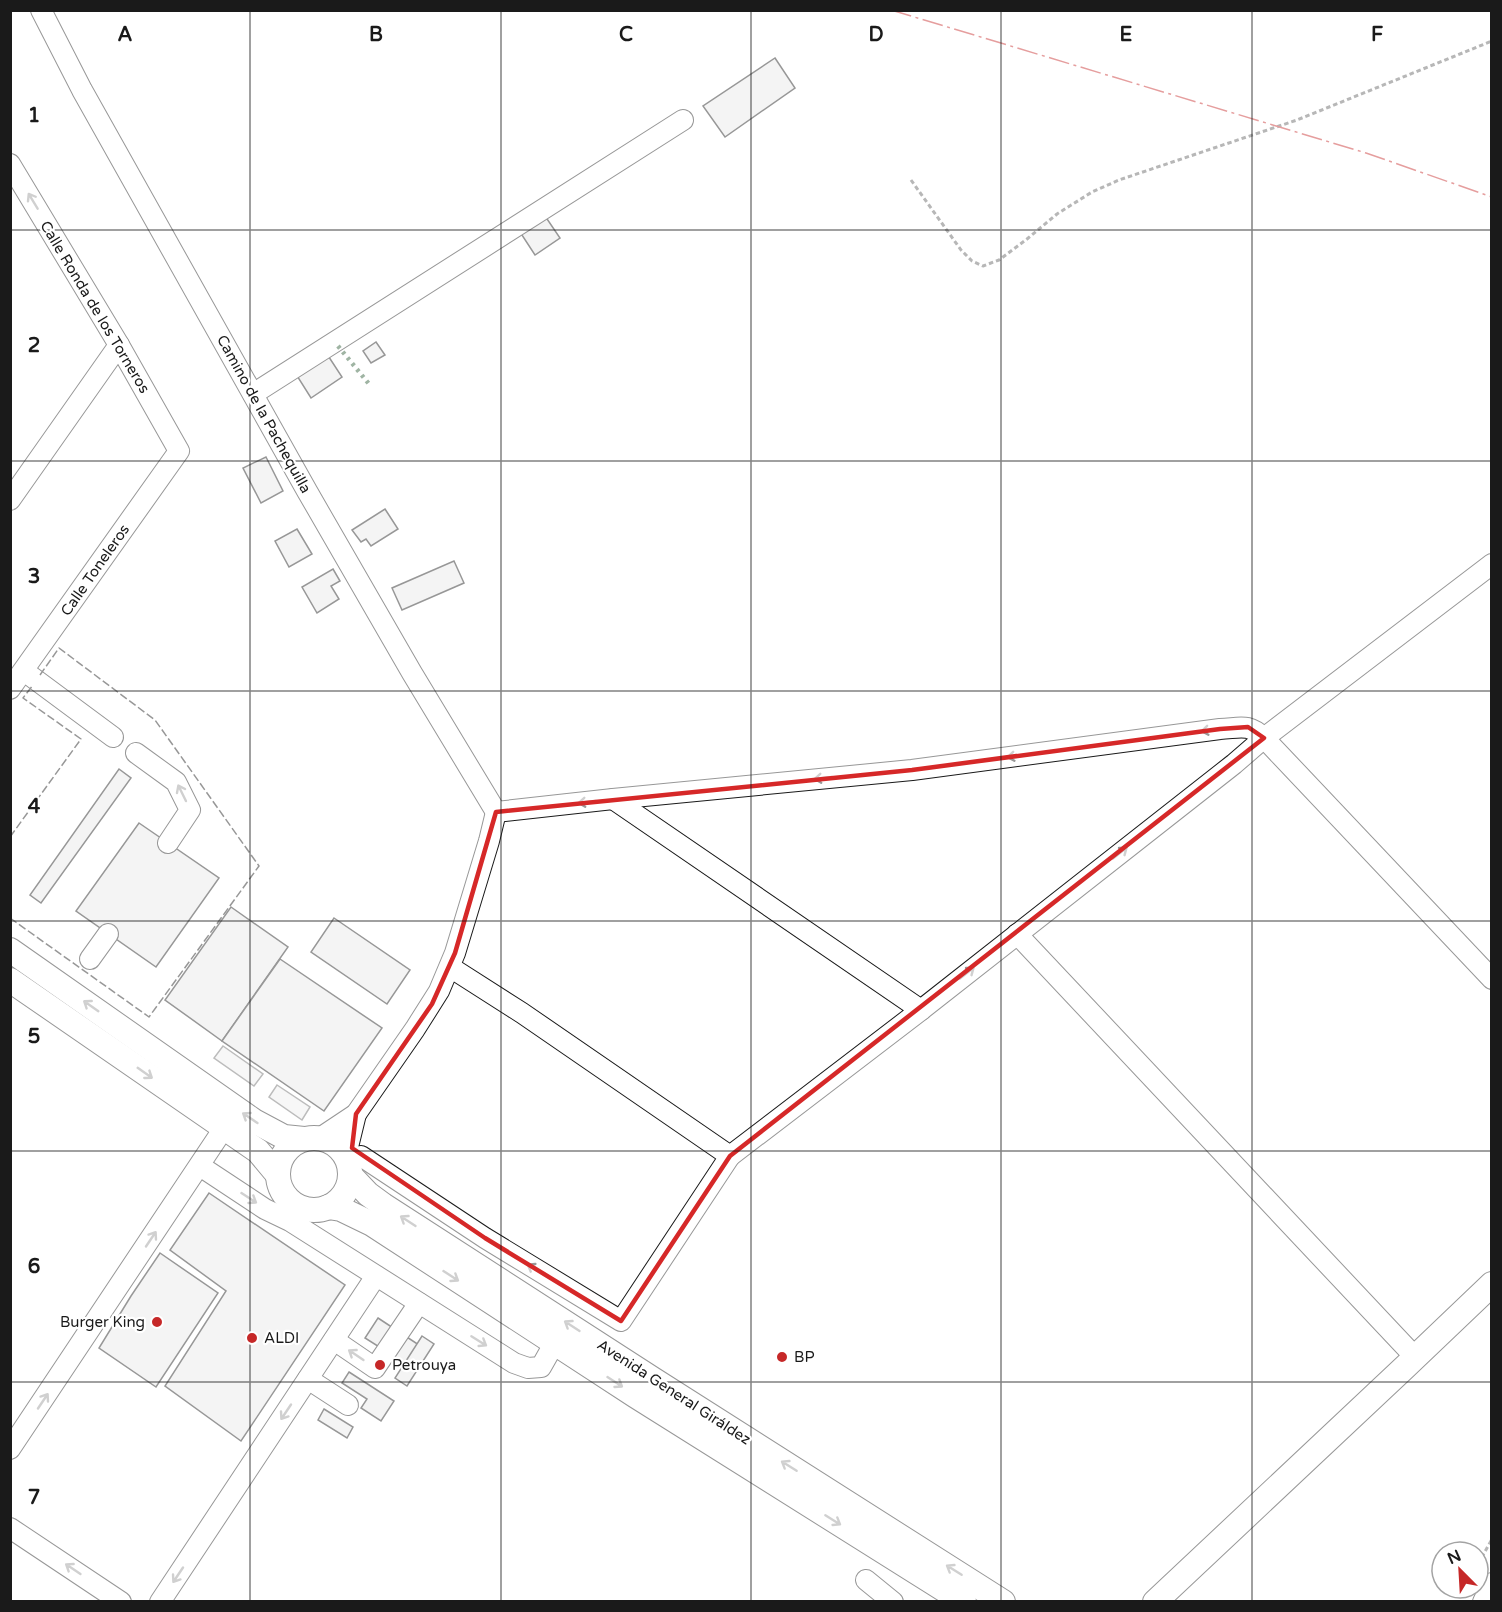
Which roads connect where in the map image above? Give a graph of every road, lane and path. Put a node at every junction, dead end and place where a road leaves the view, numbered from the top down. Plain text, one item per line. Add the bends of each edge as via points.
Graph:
1 (41, 10) edge
2 (1491, 41) edge
3 (682, 120) dead end
4 (10, 164) edge
5 (911, 180) dead end
6 (119, 345) junction
7 (253, 394) junction
8 (179, 451) joint
9 (10, 500) edge
10 (1491, 564) edge
11 (24, 671) junction
12 (10, 689) edge
13 (113, 737) dead end
14 (1264, 738) junction
15 (136, 753) dead end
16 (613, 799) junction
17 (496, 812) junction
18 (168, 843) dead end
19 (108, 934) dead end
20 (1017, 934) junction
21 (10, 950) edge
22 (90, 959) dead end
23 (450, 968) junction
24 (1491, 979) edge
25 (10, 980) edge
26 (921, 1010) junction
27 (356, 1114) junction
28 (224, 1128) junction
29 (312, 1139) junction
30 (730, 1156) junction
31 (350, 1157) junction
32 (200, 1166) junction
33 (278, 1175) junction
34 (328, 1207) junction
35 (295, 1214) junction
36 (376, 1276) junction
37 (1491, 1284) edge
38 (419, 1303) junction
39 (334, 1340) junction
40 (554, 1344) junction
41 (1415, 1357) junction
42 (308, 1379) junction
43 (348, 1405) dead end
44 (10, 1449) edge
45 (10, 1528) edge
46 (866, 1580) dead end
47 (1491, 1583) edge
48 (1156, 1601) edge
49 (121, 1602) edge
50 (160, 1602) edge
51 (892, 1602) edge
52 (964, 1602) edge
53 (1004, 1602) edge
54 (1483, 1602) edge

1 - 7 street, Camino de la Pachequilla
2 - 5 path via 1297,120 1119,180 1092,192 999,260 982,266 961,250
3 - 7 street
6 -> 4 street, Calle Ronda de los Torneros
6 - 8 street, Calle Ronda de los Torneros
6 - 9 street
7 - 17 street, Camino de la Pachequilla
8 - 11 street, Calle Toneleros
10 - 14 street
11 - 12 street, Calle Toneleros
11 - 13 street
14 -> 16 street via 1248,727 1220,729 912,770
20 -> 14 street
14 - 24 street
18 -> 15 street via 190,810 176,782
16 -> 17 street
16 - 26 street
17 - 23 street
19 - 22 street
26 -> 20 street
20 - 41 street
29 -> 21 main road via 284,1137 254,1121
23 - 27 street via 426,1012
23 - 30 street
25 -> 28 main road
26 - 30 street
27 - 29 street
27 - 31 street
28 - 32 street
28 - 33 main road via 258,1151
29 - 31 main road via 332,1143
29 - 33 main road via 293,1144 283,1156
30 -> 31 street via 621,1321
31 - 34 main road via 349,1183
53 -> 31 main road, Avenida General Giráldez via 383,1205 368,1194
32 -> 35 street via 266,1209
44 -> 32 street
33 - 35 main road
34 - 35 main road
34 -> 40 main road, Avenida General Giráldez via 372,1224
35 - 36 street
36 - 38 street
36 - 39 street
37 - 41 main road
38 -> 39 street via 375,1368
38 -> 40 street via 528,1368 541,1367
39 - 42 street
40 -> 52 main road, Avenida General Giráldez
41 - 48 main road
42 - 43 street
42 -> 50 street
49 -> 45 street
46 - 51 street
47 - 54 street

